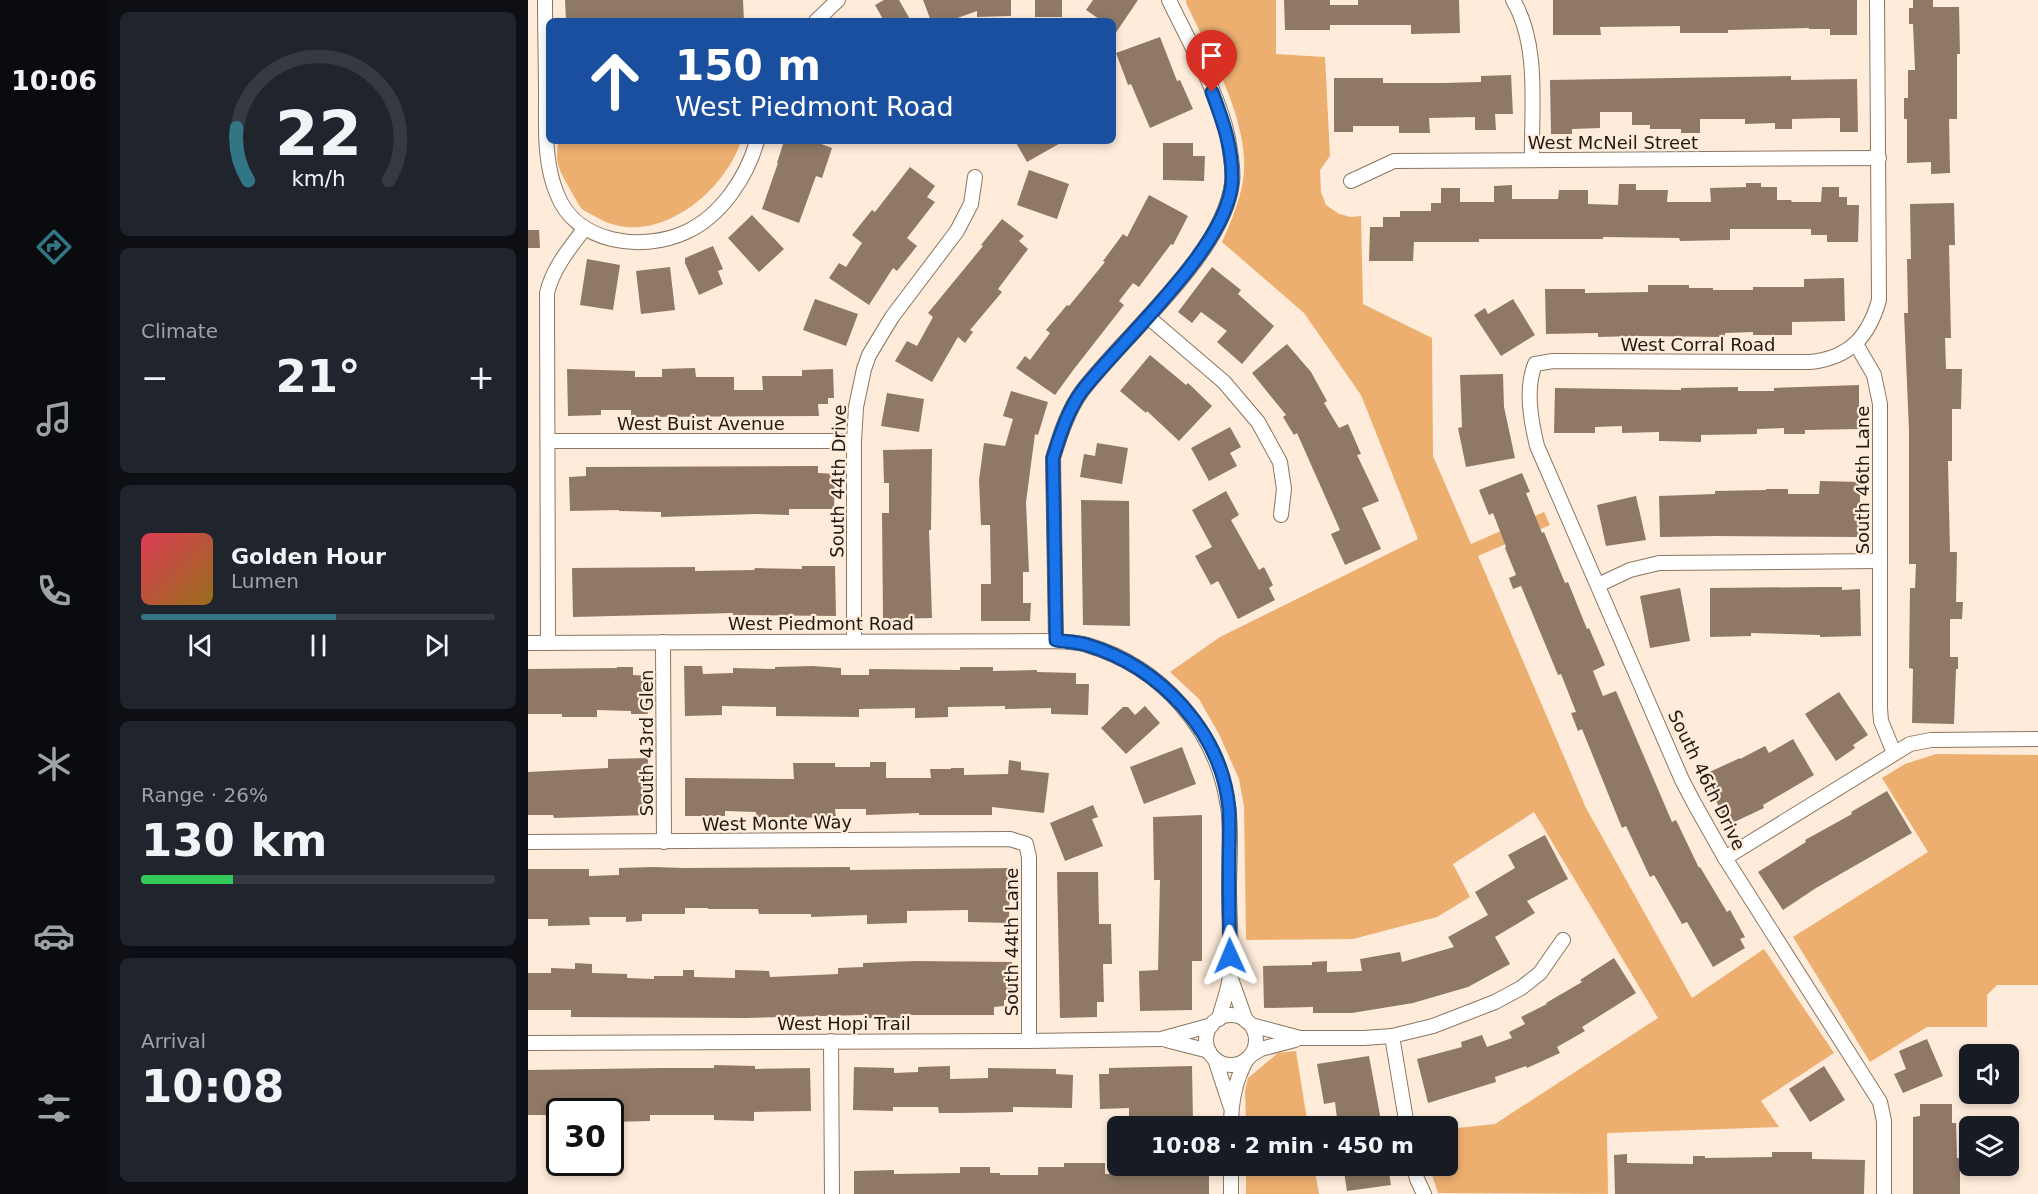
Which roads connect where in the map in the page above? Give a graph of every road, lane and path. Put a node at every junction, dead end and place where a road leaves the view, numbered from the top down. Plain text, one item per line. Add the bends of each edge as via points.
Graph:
1 (545, 0) edge
2 (838, 0) edge
3 (1169, 0) edge
4 (1513, 0) edge
5 (1877, 0) edge
6 (819, 18) edge
7 (546, 82) edge
8 (547, 144) edge
9 (756, 144) edge
10 (1879, 158) junction
11 (1532, 160) junction
12 (975, 177) dead end
13 (1351, 181) dead end
14 (585, 228) junction
15 (1148, 317) junction
16 (1856, 344) junction
17 (1535, 364) joint
18 (548, 441) junction
19 (854, 441) junction
20 (1281, 515) dead end
21 (1880, 561) junction
22 (1598, 585) junction
23 (854, 640) junction
24 (1056, 640) junction
25 (663, 642) junction
26 (528, 643) edge
27 (548, 643) junction
28 (2038, 739) edge
29 (1894, 753) junction
30 (528, 842) edge
31 (664, 843) junction
32 (1026, 844) joint
33 (1725, 858) junction
34 (1563, 940) dead end
35 (1230, 976) junction
36 (1215, 1022) junction
37 (1249, 1023) junction
38 (1392, 1036) junction
39 (1300, 1038) junction
40 (1161, 1039) junction
41 (831, 1041) junction
42 (1029, 1041) junction
43 (528, 1043) edge
44 (1212, 1054) junction
45 (1249, 1057) junction
46 (1231, 1110) junction
47 (1231, 1116) edge
48 (1405, 1116) edge
49 (1231, 1176) edge
50 (1416, 1176) edge
51 (832, 1194) edge
52 (1232, 1194) edge
53 (1424, 1194) edge
54 (1884, 1194) edge

1 - 7 street
2 - 6 street
3 - 15 street via 1221,116 1232,183 1215,230
4 - 11 street via 1520,12 1531,57
5 - 10 street
8 - 14 street via 547,165 557,196 567,212
9 - 14 street via 734,189 687,232 667,239 621,243
10 - 11 street, West McNeil Street
10 - 16 street via 1879,300 1874,318
11 - 13 street, West McNeil Street via 1394,160
12 - 19 street, South 44th Drive via 971,204 957,231 892,317 869,355 856,407
14 - 18 street via 558,265 547,294
15 - 20 street via 1224,382 1258,422 1280,462 1284,489
15 - 24 street via 1081,392 1062,429 1053,458
16 - 17 street, West Corral Road via 1835,357 1810,362
16 - 21 street, South 46th Lane via 1874,375 1880,404
17 - 22 street, South 46th Drive via 1530,375 1537,446
18 - 19 street, West Buist Avenue
18 - 27 street
19 - 23 street, South 44th Drive
21 - 22 street via 1659,563 1630,570
21 - 29 street, South 46th Lane via 1880,708
22 - 33 street, South 46th Drive via 1683,780
23 - 24 street, West Piedmont Road
23 - 25 street, West Piedmont Road
24 - 35 street, West Piedmont Road via 1086,644 1145,672 1174,697 1209,744 1220,767 1229,808
25 - 27 street, West Piedmont Road
25 - 31 street, South 43rd Glen
26 - 27 street, West Piedmont Road
28 - 29 street via 1931,741 1910,744
29 - 33 street
30 - 31 street, West Monte Way
31 - 32 street, West Monte Way via 1010,839
32 - 42 street, South 44th Lane
33 - 54 street, South 46th Drive via 1880,1102 1884,1121
34 - 38 street, West Hopi Trail via 1540,973 1521,988 1461,1016
35 - 36 street
35 - 37 street
36 - 37 street, West Hopi Trail via 1233,1016
36 - 40 street, West Hopi Trail
36 - 44 street via 1207,1038
37 - 39 street, West Hopi Trail
37 - 45 street via 1256,1040
38 - 39 street, West Hopi Trail
38 - 48 street
39 - 45 street, West Hopi Trail via 1261,1049
40 - 42 street, West Hopi Trail
40 - 44 street, West Hopi Trail
41 - 42 street, West Hopi Trail
41 - 43 street, West Hopi Trail
41 - 51 street
44 - 45 street, West Hopi Trail via 1231,1065
44 - 46 street
45 - 46 street via 1237,1078
46 - 47 street
49 - 52 street
50 - 53 street

